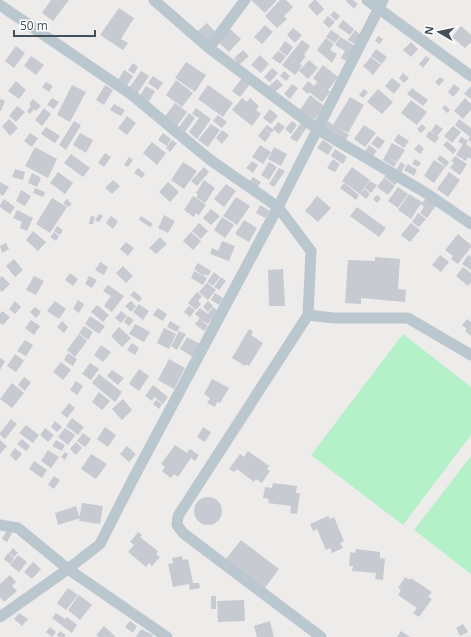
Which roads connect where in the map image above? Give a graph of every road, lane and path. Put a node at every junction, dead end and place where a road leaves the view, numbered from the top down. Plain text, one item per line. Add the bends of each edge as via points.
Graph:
1 (154, 0) edge
2 (245, 0) edge
3 (367, 0) edge
4 (380, 4) edge
5 (0, 5) edge
6 (208, 48) junction
7 (471, 76) edge
8 (317, 129) junction
9 (278, 207) junction
10 (471, 224) edge
11 (308, 316) junction
12 (471, 355) edge
13 (0, 525) edge
14 (68, 570) junction
15 (0, 617) edge
16 (167, 637) edge
17 (321, 637) edge

1 - 6 street
2 - 6 street
3 - 4 street
4 - 7 street
4 - 8 street
5 - 9 street via 132,95 209,159
6 - 8 street
8 - 9 street
8 - 10 street via 426,192
9 - 11 street via 311,251
9 - 14 street via 100,544
11 - 12 street via 408,318
11 - 17 street via 178,516 177,526
13 - 14 street via 18,528
14 - 15 street
14 - 16 street

